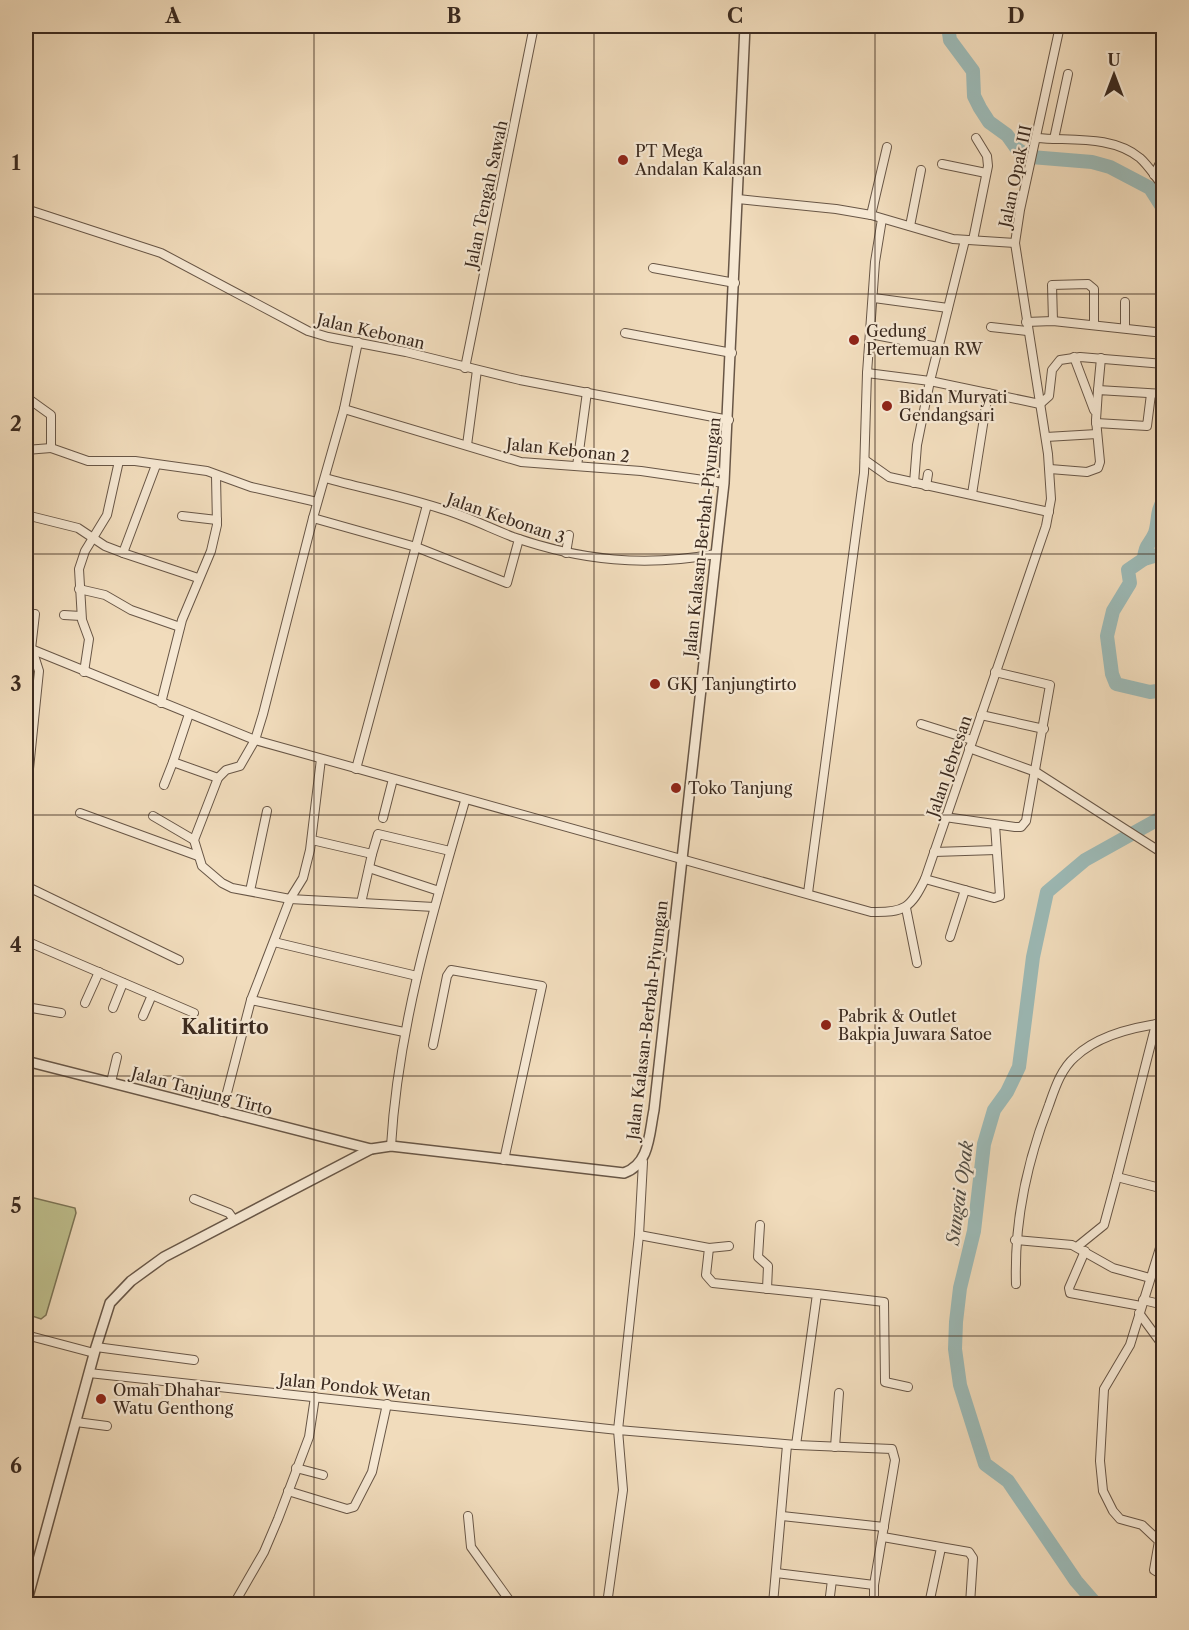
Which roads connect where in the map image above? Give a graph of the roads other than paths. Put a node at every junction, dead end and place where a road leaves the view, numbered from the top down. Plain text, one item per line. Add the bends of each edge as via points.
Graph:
1 (534, 26) edge
2 (745, 26) edge
3 (1060, 26) edge
4 (1068, 74) dead end
5 (976, 138) dead end
6 (1054, 139) junction
7 (1036, 141) junction
8 (887, 147) dead end
9 (1164, 155) edge
10 (942, 164) dead end
11 (921, 170) dead end
12 (986, 173) junction
13 (1154, 174) junction
14 (1164, 187) edge
15 (738, 199) junction
16 (26, 209) edge
17 (871, 215) junction
18 (882, 219) junction
19 (910, 226) junction
20 (969, 240) junction
21 (1015, 243) junction
22 (653, 268) dead end
23 (735, 283) junction
24 (1162, 289) edge
25 (874, 298) junction
26 (1164, 298) edge
27 (1125, 302) dead end
28 (948, 308) junction
29 (1053, 321) junction
30 (1026, 322) junction
31 (1094, 325) junction
32 (991, 327) dead end
33 (1125, 328) junction
34 (1028, 331) junction
35 (626, 333) dead end
36 (1164, 333) edge
37 (870, 334) junction
38 (358, 342) junction
39 (938, 346) junction
40 (732, 353) junction
41 (1074, 357) junction
42 (1101, 358) junction
43 (1164, 364) edge
44 (465, 368) junction
45 (477, 370) junction
46 (867, 373) junction
47 (930, 381) junction
48 (1098, 390) junction
49 (587, 392) junction
50 (988, 393) junction
51 (1151, 394) junction
52 (1164, 394) edge
53 (26, 397) edge
54 (1040, 404) junction
55 (344, 410) junction
56 (1096, 419) junction
57 (729, 420) junction
58 (1097, 434) junction
59 (1046, 437) junction
60 (467, 445) junction
61 (51, 448) junction
62 (26, 450) edge
63 (865, 460) junction
64 (119, 461) junction
65 (156, 465) junction
66 (577, 466) junction
67 (1050, 469) junction
68 (928, 474) dead end
69 (216, 476) junction
70 (325, 478) junction
71 (724, 483) junction
72 (914, 483) junction
73 (926, 486) junction
74 (972, 494) junction
75 (317, 502) junction
76 (427, 505) junction
77 (1049, 512) junction
78 (26, 515) edge
79 (182, 516) dead end
80 (313, 518) junction
81 (217, 520) junction
82 (569, 535) dead end
83 (95, 538) junction
84 (519, 539) junction
85 (416, 546) junction
86 (123, 553) junction
87 (566, 553) junction
88 (716, 554) junction
89 (198, 578) junction
90 (79, 589) junction
91 (35, 614) dead end
92 (64, 615) dead end
93 (81, 616) junction
94 (180, 627) junction
95 (29, 648) edge
96 (58, 661) junction
97 (39, 671) junction
98 (84, 672) junction
99 (995, 672) junction
100 (161, 703) junction
101 (189, 714) junction
102 (981, 715) junction
103 (921, 724) dead end
104 (1044, 729) junction
105 (255, 740) junction
106 (972, 740) junction
107 (969, 748) junction
108 (321, 759) junction
109 (173, 762) junction
110 (356, 769) junction
111 (1036, 772) junction
112 (218, 778) junction
113 (393, 779) junction
114 (164, 784) dead end
115 (26, 798) edge
116 (465, 801) junction
117 (267, 812) dead end
118 (80, 813) dead end
119 (153, 816) dead end
120 (945, 817) junction
121 (383, 818) dead end
122 (995, 825) junction
123 (195, 840) junction
124 (312, 840) junction
125 (996, 850) junction
126 (450, 851) junction
127 (934, 852) junction
128 (372, 854) junction
129 (1164, 854) edge
130 (198, 856) junction
131 (682, 858) junction
132 (369, 868) junction
133 (925, 879) junction
134 (26, 886) edge
135 (966, 890) junction
136 (250, 891) junction
137 (439, 891) junction
138 (808, 893) junction
139 (290, 899) junction
140 (361, 903) junction
141 (434, 907) junction
142 (906, 908) junction
143 (950, 937) dead end
144 (26, 941) edge
145 (274, 942) junction
146 (179, 960) dead end
147 (916, 963) dead end
148 (99, 972) junction
149 (417, 976) junction
150 (123, 983) junction
151 (152, 995) junction
152 (251, 1000) junction
153 (85, 1003) dead end
154 (26, 1007) edge
155 (113, 1008) dead end
156 (61, 1013) dead end
157 (194, 1014) dead end
158 (143, 1016) dead end
159 (1160, 1023) edge
160 (404, 1032) junction
161 (433, 1045) dead end
162 (117, 1057) dead end
163 (26, 1061) edge
164 (111, 1082) junction
165 (222, 1112) junction
166 (351, 1145) junction
167 (391, 1146) junction
168 (371, 1149) junction
169 (352, 1159) junction
170 (504, 1160) junction
171 (643, 1162) junction
172 (1117, 1177) junction
173 (1164, 1189) edge
174 (195, 1198) dead end
175 (234, 1220) junction
176 (760, 1226) dead end
177 (639, 1235) junction
178 (1164, 1235) edge
179 (1017, 1240) junction
180 (729, 1246) dead end
181 (709, 1248) junction
182 (1081, 1249) junction
183 (1150, 1278) junction
184 (1016, 1284) dead end
185 (767, 1289) junction
186 (817, 1294) junction
187 (1162, 1305) edge
188 (1141, 1306) junction
189 (1164, 1316) edge
190 (26, 1335) edge
191 (1164, 1347) edge
192 (95, 1350) junction
193 (194, 1360) dead end
194 (89, 1373) junction
195 (908, 1387) dead end
196 (839, 1393) dead end
197 (315, 1396) junction
198 (387, 1404) junction
199 (76, 1422) junction
200 (107, 1426) dead end
201 (618, 1430) junction
202 (792, 1445) junction
203 (835, 1448) junction
204 (296, 1468) junction
205 (323, 1475) dead end
206 (288, 1491) junction
207 (468, 1516) dead end
208 (782, 1516) junction
209 (884, 1527) junction
210 (883, 1537) junction
211 (941, 1548) junction
212 (776, 1573) junction
213 (1164, 1576) edge
214 (832, 1580) junction
215 (874, 1585) junction
216 (26, 1605) edge
217 (234, 1605) edge
218 (512, 1605) edge
219 (607, 1605) edge
220 (773, 1605) edge
221 (829, 1605) edge
222 (874, 1605) edge
223 (929, 1605) edge
224 (970, 1605) edge

1 - 44 street, Jalan Tengah Sawah
2 - 15 street, Jalan Kalasan-Berbah-Piyungan
3 - 7 street, Jalan Opak III
4 - 6 street
5 - 12 street via 988,160
6 - 7 street
6 - 13 street via 1119,146 1142,159
7 - 21 street, Jalan Opak III
8 - 17 street
9 - 13 street
10 - 12 street
11 - 19 street
12 - 20 street
13 - 14 street
15 - 17 street
15 - 23 street, Jalan Kalasan-Berbah-Piyungan
16 - 38 street, Jalan Kebonan via 161,253 308,331
17 - 18 street
18 - 19 street
18 - 25 street
19 - 20 street
20 - 21 street
20 - 28 street
21 - 30 street, Jalan Opak III
22 - 23 street
23 - 40 street, Jalan Kalasan-Berbah-Piyungan
24 - 26 street
25 - 28 street
25 - 37 street
27 - 33 street
28 - 39 street
29 - 30 street
29 - 31 street
29 - 31 street via 1052,285 1088,284 1094,289
30 - 34 street, Jalan Opak III
31 - 33 street
32 - 34 street
33 - 36 street
34 - 54 street, Jalan Opak III
35 - 40 street
37 - 39 street
37 - 46 street
38 - 44 street, Jalan Kebonan
38 - 55 street
39 - 47 street
40 - 57 street, Jalan Kalasan-Berbah-Piyungan
41 - 42 street
41 - 54 street via 1060,360 1054,366 1049,396
41 - 56 street
42 - 43 street
42 - 48 street
44 - 45 street, Jalan Kebonan
45 - 49 street, Jalan Kebonan
45 - 60 street
46 - 47 street
46 - 63 street
47 - 50 street
47 - 72 street
48 - 51 street
48 - 56 street
49 - 57 street, Jalan Kebonan
49 - 66 street
50 - 54 street
50 - 74 street
51 - 52 street
51 - 56 street via 1147,426
53 - 61 street via 51,415
54 - 59 street, Jalan Jebresan
55 - 60 street, Jalan Kebonan 2
55 - 70 street
56 - 58 street
57 - 71 street, Jalan Kalasan-Berbah-Piyungan
58 - 59 street
58 - 67 street via 1098,468 1087,472
59 - 67 street, Jalan Jebresan
60 - 66 street, Jalan Kebonan 2 via 521,462
61 - 62 street
61 - 64 street via 88,461
63 - 72 street via 889,477
63 - 138 street
64 - 65 street
64 - 83 street via 107,515
65 - 69 street via 207,471
65 - 86 street
66 - 71 street, Jalan Kebonan 2
67 - 77 street, Jalan Jebresan
68 - 73 street
69 - 75 street
69 - 81 street
70 - 75 street
70 - 76 street, Jalan Kebonan 3
71 - 88 street, Jalan Kalasan-Berbah-Piyungan
72 - 73 street
73 - 74 street
74 - 77 street
75 - 80 street
76 - 84 street, Jalan Kebonan 3
76 - 85 street
77 - 99 street, Jalan Jebresan
78 - 83 street via 68,524
79 - 81 street
80 - 85 street
80 - 105 street
81 - 89 street via 211,552
82 - 87 street
83 - 86 street
83 - 90 street via 82,559
84 - 85 street via 507,583
84 - 87 street, Jalan Kebonan 3
85 - 110 street
86 - 89 street
87 - 88 street, Jalan Kebonan 3 via 664,562
88 - 131 street, Jalan Kalasan-Berbah-Piyungan
89 - 94 street
90 - 93 street
90 - 94 street via 105,595 130,610
91 - 95 street
92 - 93 street
93 - 98 street via 89,639
94 - 100 street
95 - 96 street
95 - 97 street
96 - 97 street via 49,662
96 - 98 street
97 - 115 street
98 - 100 street
99 - 102 street, Jalan Jebresan
99 - 104 street via 1050,685
100 - 101 street
101 - 105 street
101 - 109 street
102 - 104 street
102 - 106 street, Jalan Jebresan
103 - 106 street
104 - 111 street
105 - 108 street
105 - 112 street via 240,766 226,770
106 - 107 street, Jalan Jebresan
107 - 111 street
107 - 120 street, Jalan Jebresan
108 - 110 street
108 - 124 street
109 - 112 street
109 - 114 street
110 - 113 street
111 - 122 street via 1024,825
111 - 129 street
112 - 123 street
113 - 116 street
113 - 121 street
116 - 126 street
116 - 131 street
117 - 136 street
118 - 130 street
119 - 123 street
120 - 122 street
120 - 127 street, Jalan Jebresan
122 - 125 street
123 - 130 street
124 - 128 street
124 - 139 street via 303,878
125 - 127 street
125 - 135 street via 999,897
126 - 128 street via 378,834
126 - 137 street
127 - 133 street, Jalan Jebresan
128 - 132 street
130 - 136 street via 202,866 222,883
131 - 138 street
131 - 171 street, Jalan Kalasan-Berbah-Piyungan via 654,1110
132 - 137 street
132 - 140 street
133 - 135 street
133 - 142 street, Jalan Jebresan
134 - 146 street
135 - 143 street
136 - 139 street
137 - 141 street
138 - 142 street via 871,912
139 - 140 street
139 - 145 street
140 - 141 street
141 - 149 street
142 - 147 street
144 - 148 street
145 - 149 street
145 - 152 street
148 - 150 street
148 - 153 street
149 - 160 street
150 - 151 street
150 - 155 street
151 - 157 street
151 - 158 street
152 - 160 street
152 - 165 street
154 - 156 street
159 - 172 street
159 - 179 street via 1132,1027 1097,1042 1067,1065 1038,1132 1023,1184
160 - 167 street
161 - 170 street via 451,970 542,986
162 - 164 street
163 - 164 street, Jalan Tanjung Tirto
164 - 165 street, Jalan Tanjung Tirto
165 - 166 street, Jalan Tanjung Tirto
166 - 168 street, Jalan Tanjung Tirto
166 - 169 street
167 - 168 street, Jalan Kalasan-Berbah-Piyungan
167 - 170 street, Jalan Kalasan-Berbah-Piyungan
168 - 169 street, Jalan Kalasan-Berbah-Piyungan
169 - 175 street, Jalan Kalasan-Berbah-Piyungan
170 - 171 street, Jalan Kalasan-Berbah-Piyungan via 624,1173
171 - 177 street
172 - 173 street
172 - 182 street via 1104,1224
174 - 175 street via 230,1213
175 - 192 street, Jalan Kalasan-Berbah-Piyungan via 164,1257 131,1281 110,1304
176 - 185 street via 758,1257 768,1266
177 - 181 street
177 - 201 street
178 - 183 street
179 - 182 street
179 - 184 street
180 - 181 street
181 - 185 street via 706,1275 711,1281
182 - 183 street via 1113,1268
182 - 188 street via 1070,1293
183 - 188 street
185 - 186 street
186 - 195 street via 884,1302 885,1382
186 - 202 street
187 - 188 street
187 - 189 street
188 - 191 street
188 - 213 street via 1130,1345 1104,1389 1100,1461 1103,1491 1113,1510 1120,1518 1142,1525 1159,1541 1154,1570
190 - 192 street
192 - 193 street
192 - 194 street, Jalan Kalasan-Berbah-Piyungan
194 - 197 street, Jalan Pondok Wetan
194 - 199 street, Jalan Kalasan-Berbah-Piyungan
196 - 203 street
197 - 198 street, Jalan Pondok Wetan
197 - 204 street via 309,1437
198 - 201 street, Jalan Pondok Wetan
198 - 206 street via 372,1472 354,1507 346,1509
199 - 200 street
199 - 216 street, Jalan Kalasan-Berbah-Piyungan
201 - 202 street, Jalan Pondok Wetan
201 - 219 street via 623,1490
202 - 203 street, Jalan Pondok Wetan
202 - 208 street
203 - 209 street, Jalan Pondok Wetan via 887,1448 895,1452
204 - 205 street
204 - 206 street
206 - 217 street via 264,1552
207 - 218 street via 471,1547
208 - 209 street
208 - 212 street
209 - 210 street
210 - 211 street
210 - 215 street
211 - 223 street
211 - 224 street via 972,1554
212 - 214 street
212 - 220 street
214 - 215 street
214 - 221 street
215 - 222 street

